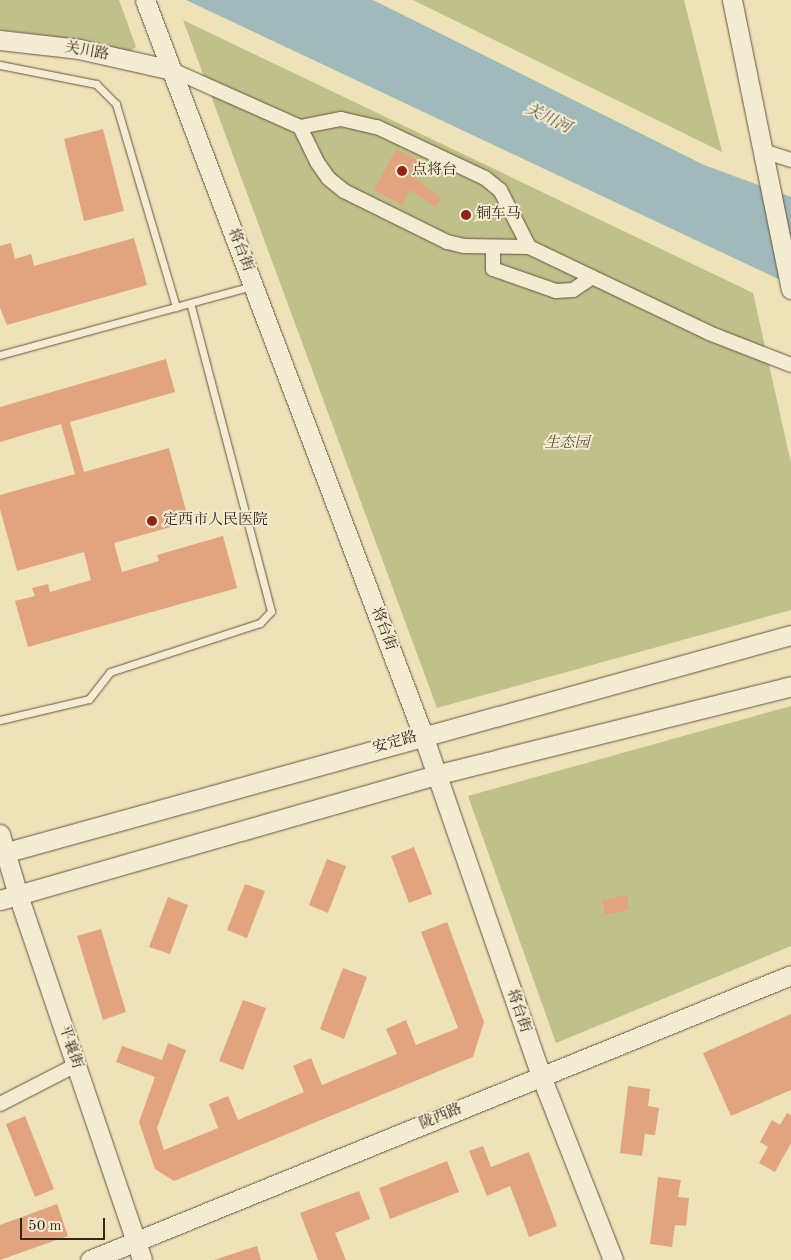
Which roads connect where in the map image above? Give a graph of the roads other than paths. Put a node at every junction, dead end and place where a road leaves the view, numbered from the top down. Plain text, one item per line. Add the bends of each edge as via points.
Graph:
1 (145, 0) edge
2 (732, 0) edge
3 (0, 40) edge
4 (0, 65) edge
5 (172, 70) junction
6 (300, 127) junction
7 (763, 151) junction
8 (791, 160) edge
9 (493, 246) junction
10 (529, 247) junction
11 (592, 277) junction
12 (253, 286) junction
13 (791, 289) edge
14 (190, 303) junction
15 (176, 307) junction
16 (0, 355) edge
17 (791, 365) edge
18 (791, 635) edge
19 (791, 686) edge
20 (1, 717) edge
21 (423, 735) junction
22 (435, 775) junction
23 (0, 834) edge
24 (3, 853) edge
25 (9, 897) edge
26 (791, 975) edge
27 (76, 1065) junction
28 (541, 1076) junction
29 (0, 1104) edge
30 (136, 1242) junction
31 (90, 1260) edge
32 (142, 1260) edge
33 (613, 1260) edge

1 - 5 street, 将台街
2 - 7 street
3 - 5 street, 关川路 via 79,49
4 - 15 lane via 96,84 116,104
5 - 6 street
5 - 12 street, 将台街
6 - 9 street via 317,162 328,178 344,191 447,242
6 - 10 street via 341,119 359,121 485,178 500,190
7 - 8 street
7 - 13 street
9 - 10 street
9 - 11 street via 493,269 556,291 573,290
10 - 11 street
11 - 17 street via 709,333
12 - 14 lane
12 - 21 street, 将台街
14 - 15 lane
14 - 20 lane via 271,611 260,623 110,672 89,699
15 - 16 lane
18 - 21 street, 安定路
19 - 22 street
21 - 22 street, 将台街
21 - 24 street, 安定路
22 - 25 street
22 - 28 street, 将台街
23 - 24 street, 平襄街
24 - 25 street, 平襄街
25 - 27 street, 平襄街
26 - 28 street, 陇西路
27 - 29 street
27 - 30 street, 平襄街
28 - 30 street, 陇西路
28 - 33 street, 将台街
30 - 31 street, 陇西路
30 - 32 street, 平襄街

